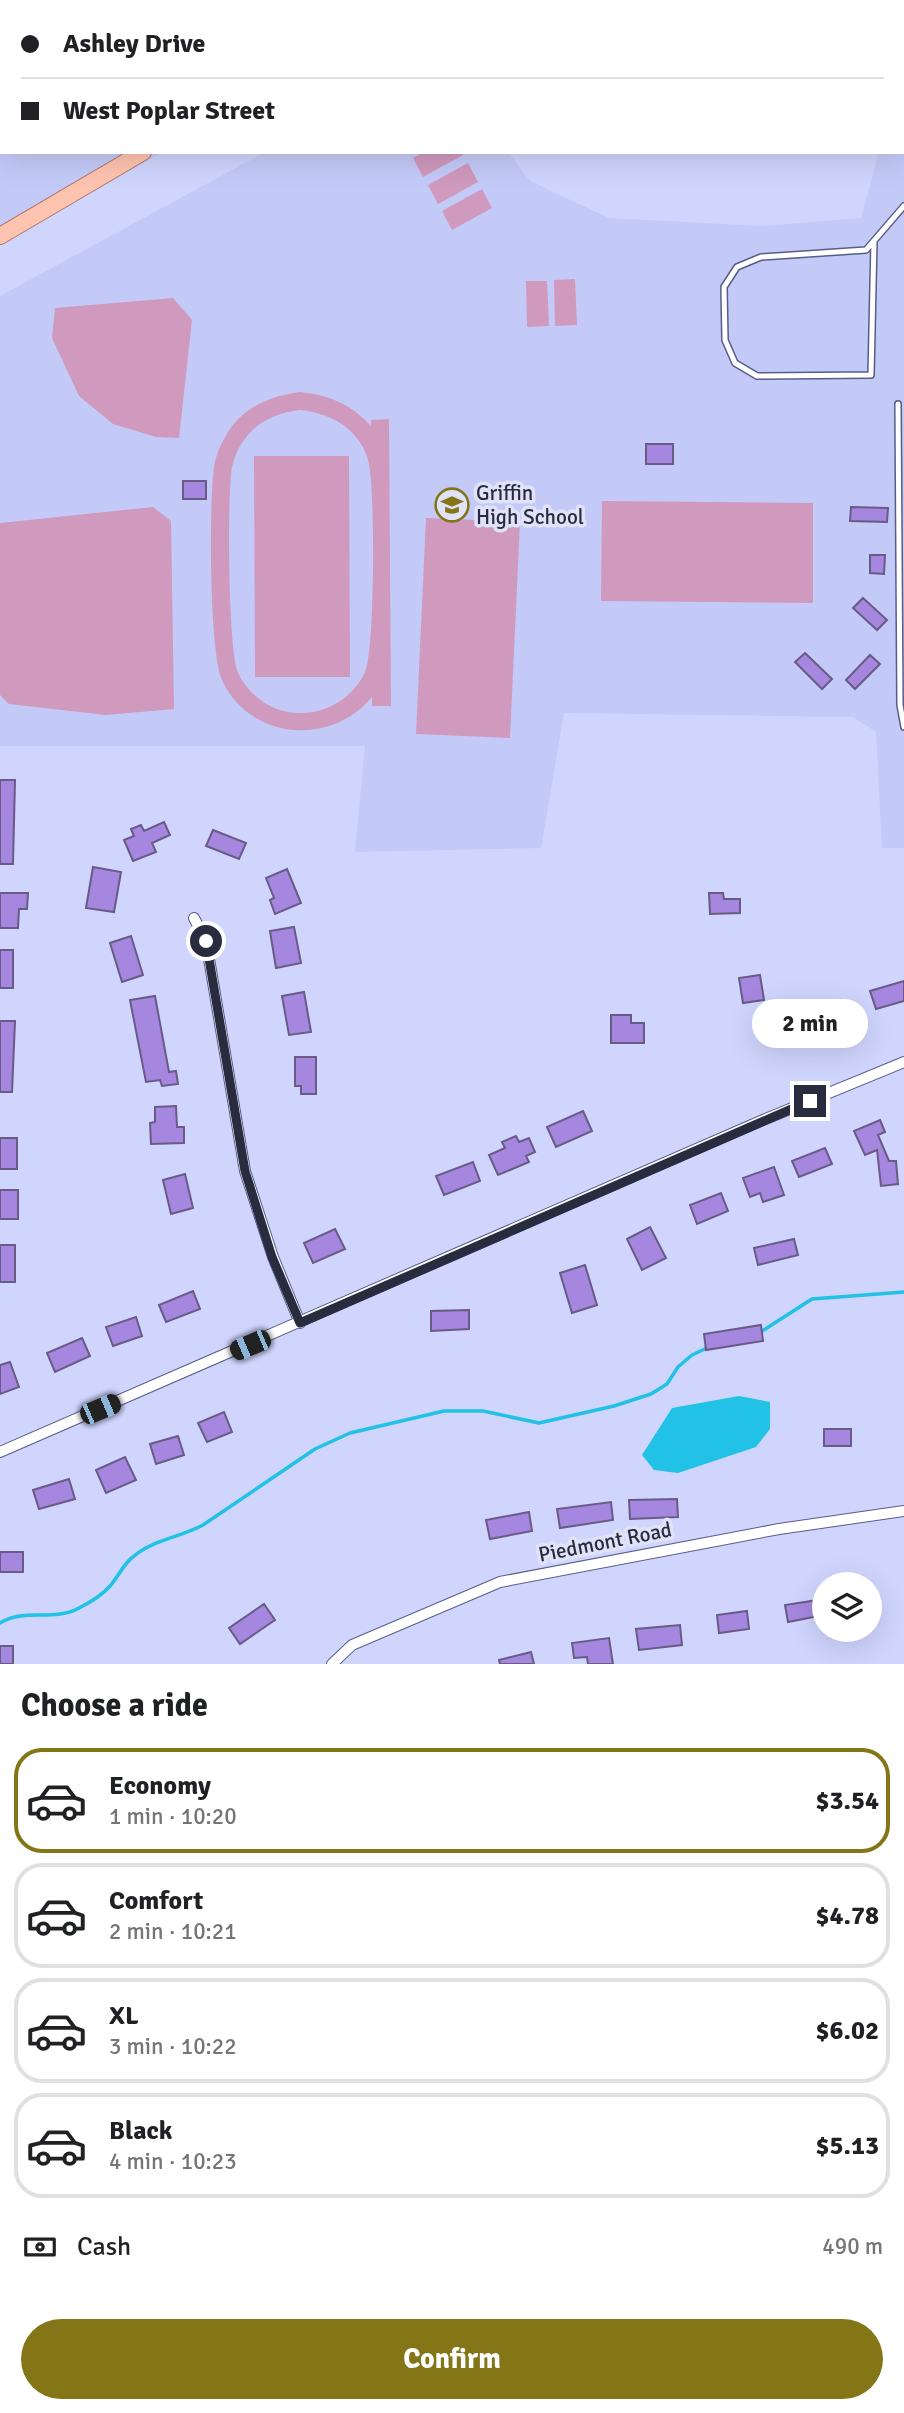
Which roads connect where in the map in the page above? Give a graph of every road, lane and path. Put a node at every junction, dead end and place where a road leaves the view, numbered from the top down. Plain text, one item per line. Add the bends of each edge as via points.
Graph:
1 (139, 154) edge
2 (904, 206) edge
3 (8, 225) edge
4 (0, 236) edge
5 (874, 241) junction
6 (898, 404) dead end
7 (904, 727) edge
8 (194, 918) dead end
9 (904, 1062) edge
10 (300, 1323) junction
11 (0, 1452) edge
12 (904, 1511) edge
13 (332, 1664) edge

1 - 3 main road
2 - 5 lane
3 - 4 main road
5 - 5 lane via 866,250 761,257 737,267 724,287 725,340 735,363 757,376 871,375
6 - 7 lane via 900,705
8 - 10 street via 206,941 245,1171 272,1257
9 - 10 street
10 - 11 street
12 - 13 street, Piedmont Road via 779,1528 500,1582 352,1645

